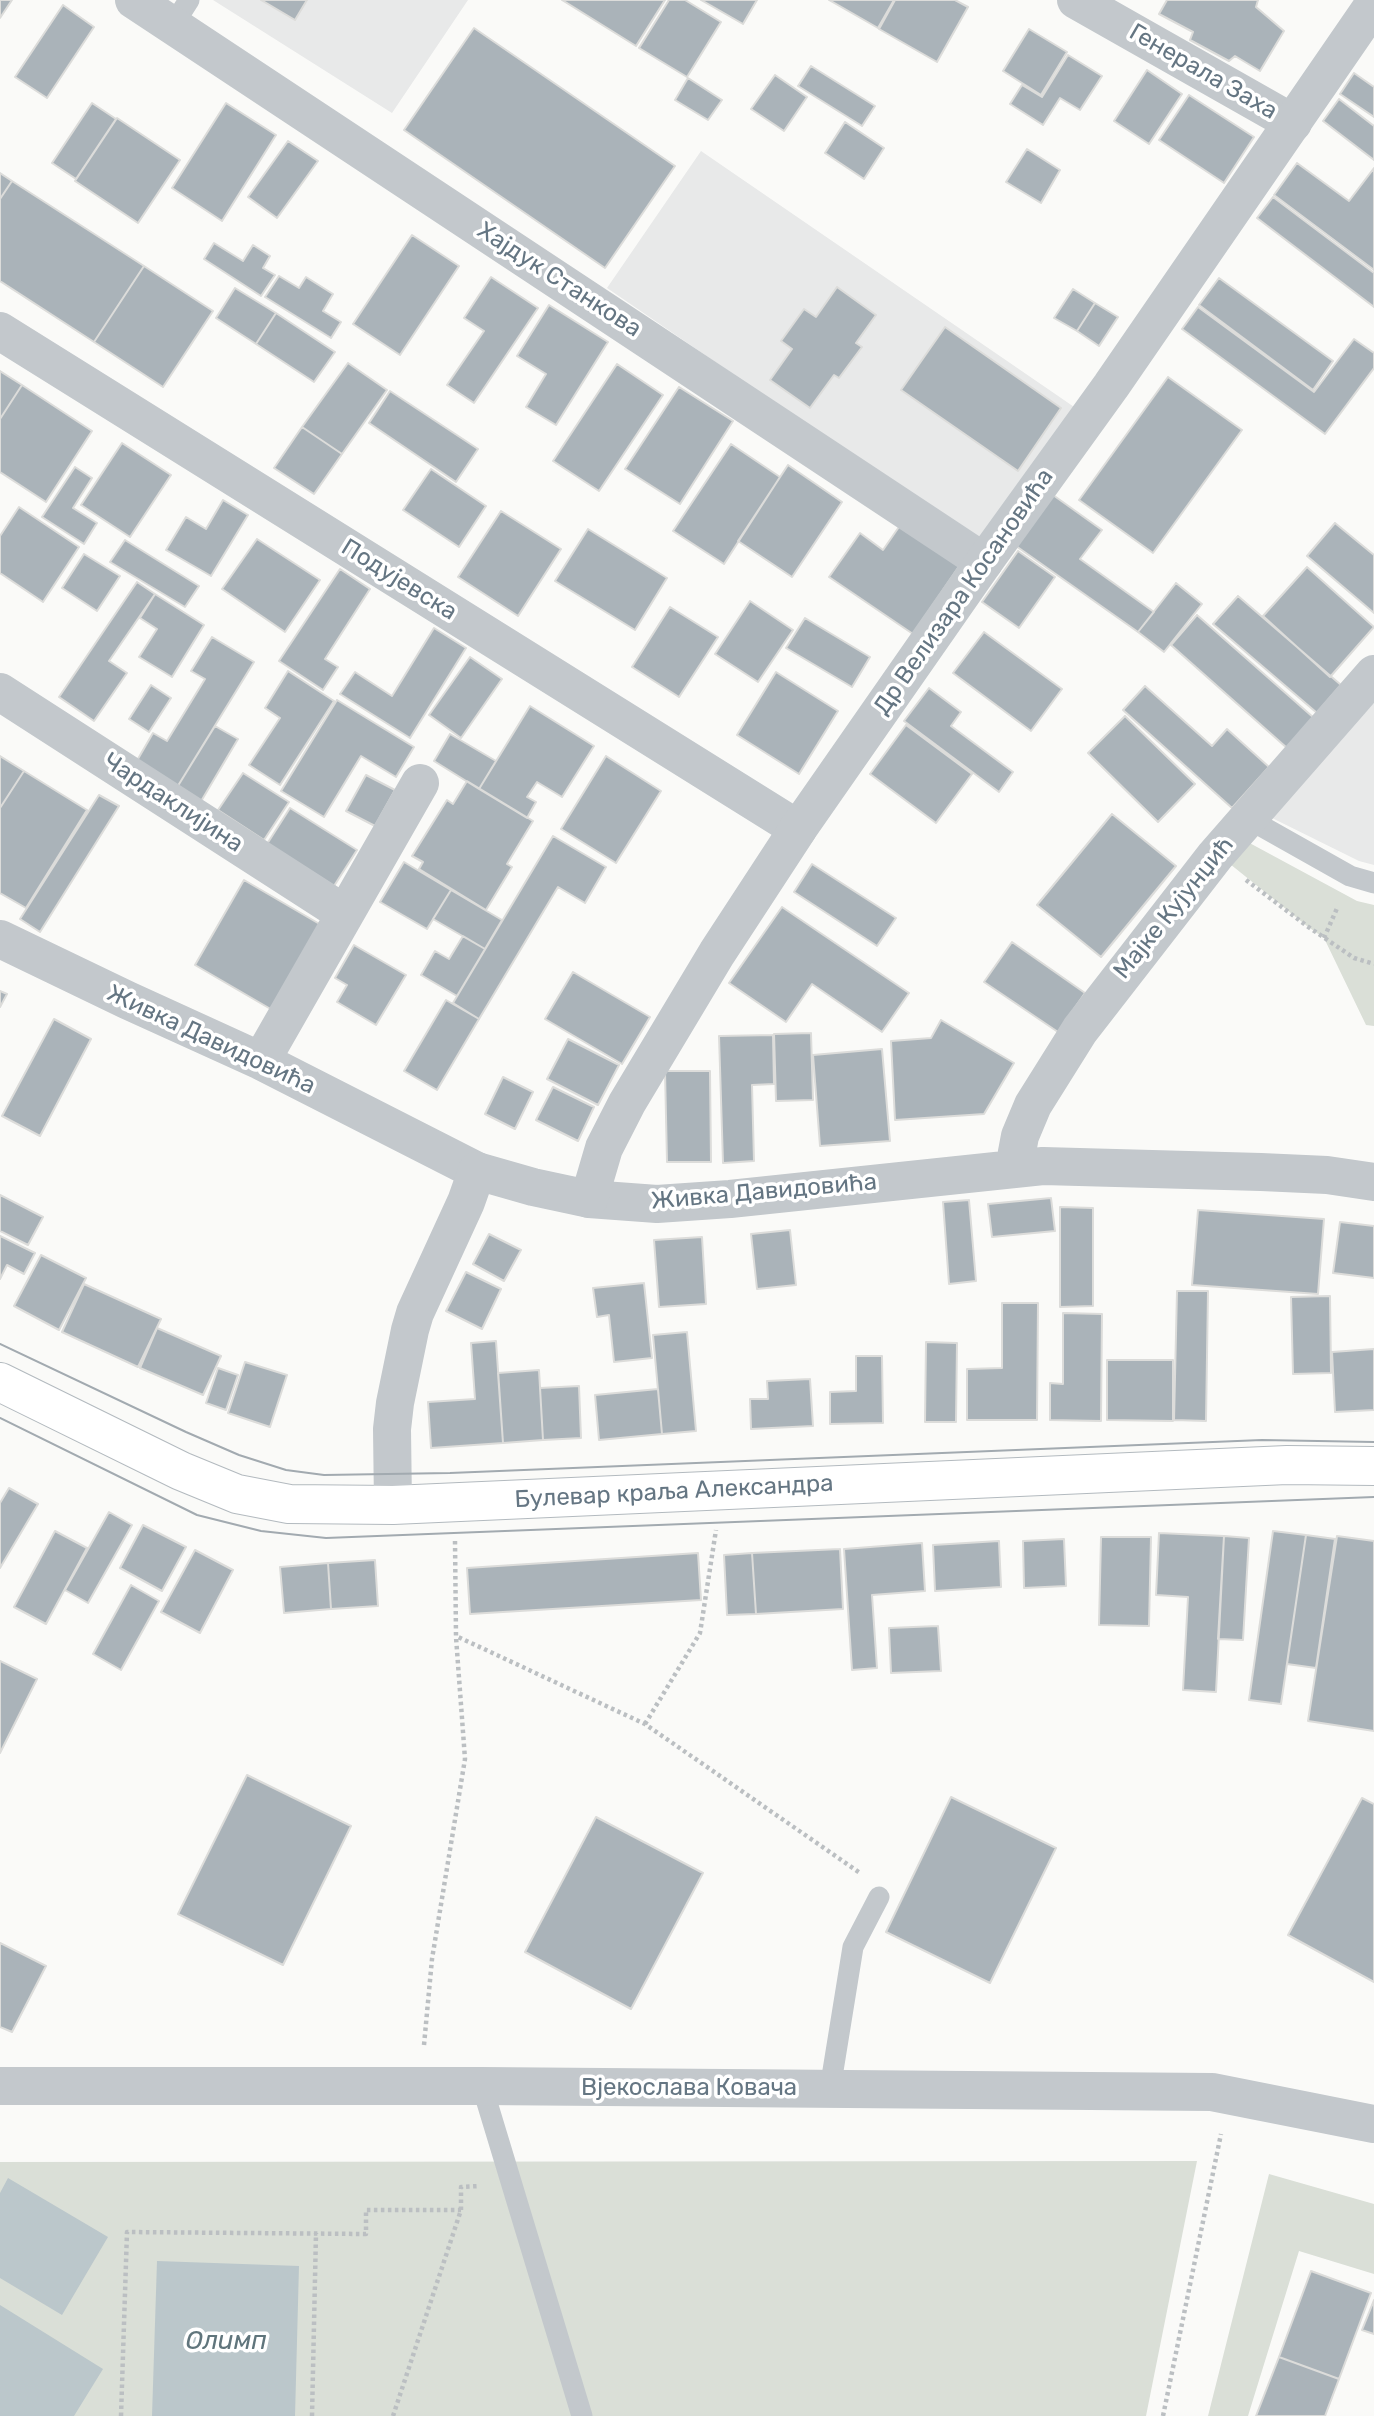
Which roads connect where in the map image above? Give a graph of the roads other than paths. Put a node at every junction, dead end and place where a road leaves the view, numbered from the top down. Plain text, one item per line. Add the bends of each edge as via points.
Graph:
1 (134, 0) edge
2 (1076, 0) edge
3 (1374, 4) edge
4 (181, 13) edge
5 (1293, 122) junction
6 (0, 331) edge
7 (984, 562) junction
8 (1374, 674) edge
9 (0, 692) edge
10 (420, 783) dead end
11 (1247, 817) junction
12 (798, 829) junction
13 (1374, 883) edge
14 (345, 914) junction
15 (0, 939) edge
16 (261, 1061) junction
17 (1014, 1168) junction
18 (477, 1171) junction
19 (1374, 1182) edge
20 (589, 1199) junction
21 (0, 1382) edge
22 (1374, 1466) edge
23 (393, 1505) junction
24 (879, 1897) road end
25 (0, 2086) edge
26 (482, 2086) junction
27 (830, 2089) junction
28 (1374, 2124) edge
29 (582, 2416) edge

1 - 4 street, Хајдук Станкова
2 - 5 street, Генерала Заха
3 - 5 street, Др Велизара Косановића
4 - 7 street, Хајдук Станкова
5 - 7 street, Др Велизара Косановића
6 - 12 street, Подујевска
7 - 12 street, Др Велизара Косановића
8 - 11 street, Мајке Кујунџић
9 - 14 street, Чардаклијина
10 - 14 street
11 - 13 lane via 1350,876
11 - 17 street, Мајке Кујунџић via 1116,981 1050,1075 1020,1136
12 - 20 street, Др Велизара Косановића via 627,1103 604,1148
14 - 16 street
15 - 16 street, Живка Давидовића
16 - 18 street, Живка Давидовића
17 - 19 street, Живка Давидовића via 1181,1169 1327,1175
17 - 20 street, Живка Давидовића via 730,1199 657,1204
18 - 20 street, Живка Давидовића
18 - 23 street via 410,1330 392,1429
21 - 23 main road, Булевар краља Александра via 237,1494 289,1504
22 - 23 main road, Булевар краља Александра via 1287,1465
24 - 27 lane via 853,1947
25 - 26 street, Вјекослава Ковача
26 - 27 street, Вјекослава Ковача
26 - 29 lane
27 - 28 street, Вјекослава Ковача via 1212,2092

